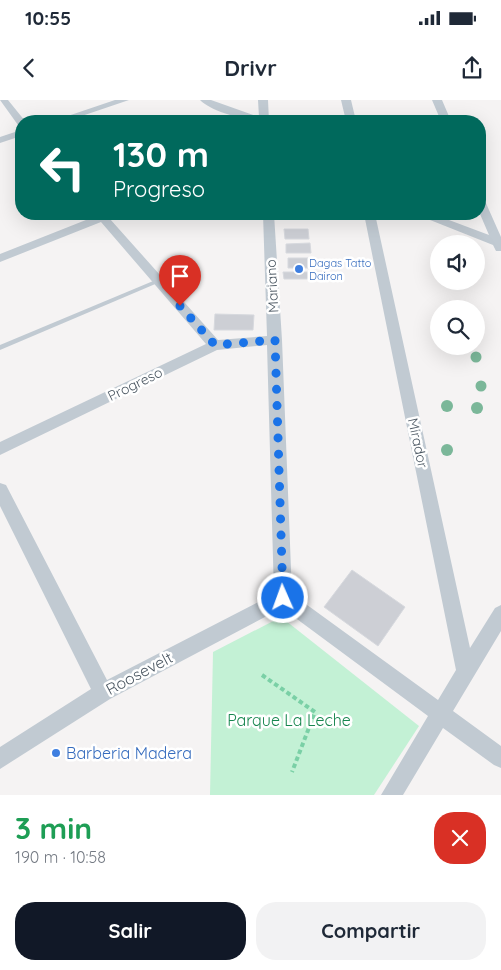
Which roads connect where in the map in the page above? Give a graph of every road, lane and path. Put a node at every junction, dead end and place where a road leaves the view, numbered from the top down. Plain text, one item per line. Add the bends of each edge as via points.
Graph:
1 (2, 100) edge
2 (124, 100) edge
3 (205, 100) edge
4 (264, 100) edge
5 (346, 100) edge
6 (438, 100) edge
7 (77, 115) edge
8 (244, 115) edge
9 (263, 115) edge
10 (350, 115) edge
11 (444, 115) edge
12 (15, 116) edge
13 (15, 135) edge
14 (0, 140) edge
15 (486, 215) edge
16 (94, 220) edge
17 (110, 220) edge
18 (269, 220) edge
19 (371, 220) edge
20 (438, 220) edge
21 (500, 247) edge
22 (0, 258) edge
23 (158, 281) junction
24 (275, 340) junction
25 (215, 345) junction
26 (0, 348) edge
27 (0, 449) edge
28 (0, 490) edge
29 (283, 598) junction
30 (501, 614) edge
31 (466, 672) junction
32 (262, 675) dead end
33 (103, 692) junction
34 (441, 714) junction
35 (501, 758) edge
36 (0, 760) edge
37 (292, 772) dead end
38 (391, 795) edge

1 - 12 street
2 - 7 street
3 - 8 street
4 - 9 street
5 - 10 street
6 - 11 street
13 - 14 street
15 - 21 street
16 - 22 street
17 - 23 street
18 - 24 street, Mariano
19 - 31 street, Mirador
20 - 21 street
23 - 25 street
23 - 26 lane
24 - 25 street, Progreso
24 - 29 street, Mariano
25 - 27 street, Progreso
28 - 33 street
29 - 33 street, Roosevelt
29 - 34 street
30 - 31 street
31 - 34 street
32 - 37 path via 315,712
33 - 36 street, Roosevelt
34 - 35 street
34 - 38 street

